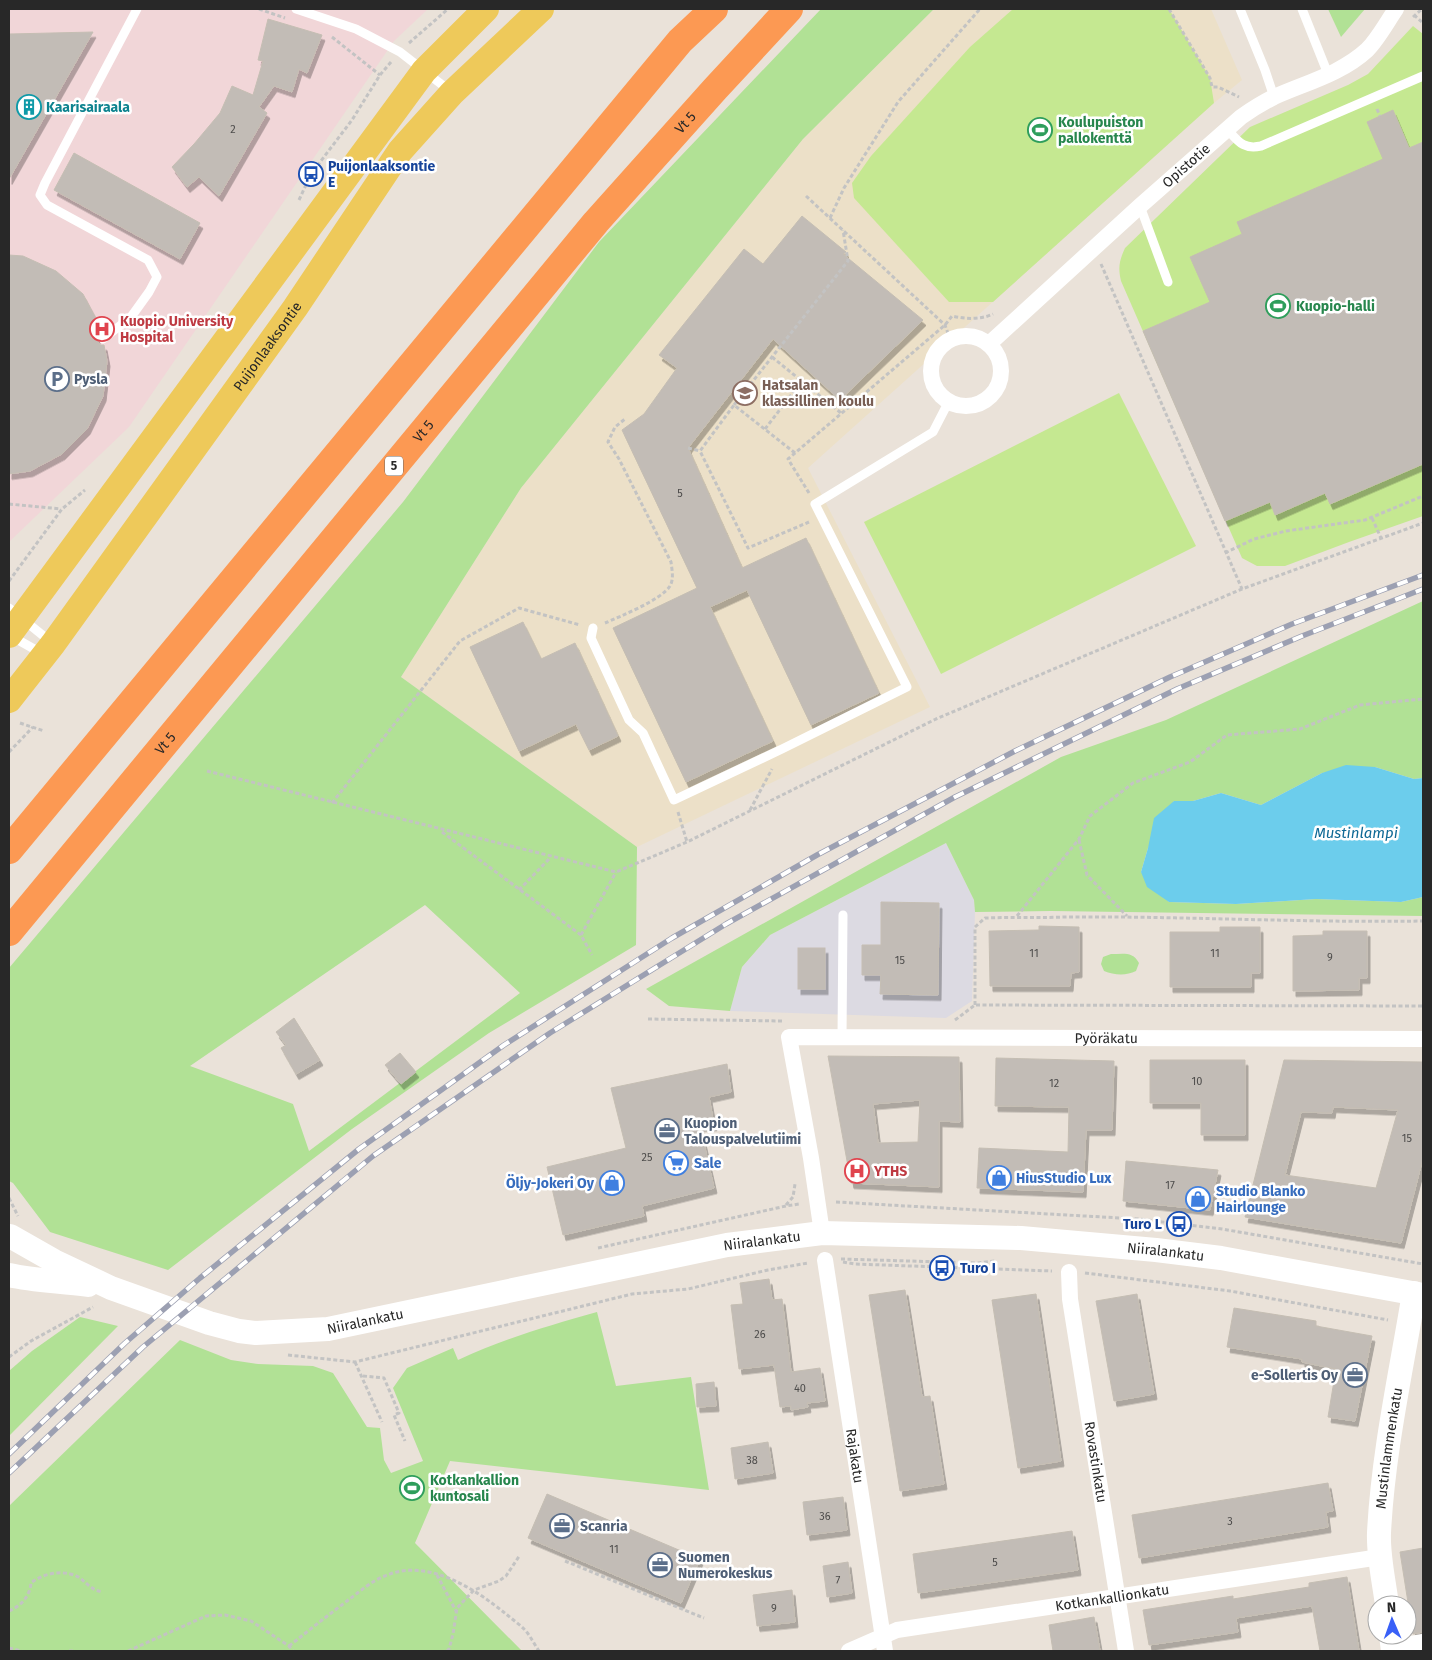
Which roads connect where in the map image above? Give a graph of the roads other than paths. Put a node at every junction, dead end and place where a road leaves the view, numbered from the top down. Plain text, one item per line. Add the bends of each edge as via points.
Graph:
1 (138, 9) edge
2 (296, 9) edge
3 (486, 9) edge
4 (541, 9) edge
5 (714, 9) edge
6 (789, 9) edge
7 (1240, 9) edge
8 (1302, 9) edge
9 (1403, 10) edge
10 (424, 72) junction
11 (1328, 74) junction
12 (1423, 76) edge
13 (452, 93) junction
14 (1274, 97) junction
15 (1228, 129) junction
16 (1140, 206) junction
17 (1168, 282) dead end
18 (103, 339) dead end
19 (989, 344) junction
20 (948, 401) junction
21 (12, 624) edge
22 (593, 628) road end
23 (49, 650) junction
24 (9, 700) edge
25 (9, 850) edge
26 (843, 915) dead end
27 (9, 932) edge
28 (842, 1038) junction
29 (1423, 1038) edge
30 (822, 1232) junction
31 (9, 1235) edge
32 (824, 1260) road end
33 (1069, 1272) road end
34 (9, 1276) edge
35 (1418, 1294) edge
36 (104, 1297) junction
37 (1380, 1557) junction
38 (1386, 1595) edge
39 (1117, 1597) junction
40 (884, 1643) edge
41 (849, 1651) edge
42 (1126, 1651) edge

1 - 18 lane via 40,195 47,205 148,260 157,277 131,317
2 - 10 lane via 356,29 400,52
3 - 10 main road
4 - 13 main road, Puijonlaaksontie
5 - 25 highway via 680,41
6 - 27 highway, Vt 5 / 5 via 596,222
7 - 14 lane
8 - 11 lane
9 - 11 street, Opistotie via 1354,61
10 - 13 lane
10 - 21 main road
11 - 14 street, Opistotie
12 - 15 lane via 1261,146 1243,145
13 - 23 main road, Puijonlaaksontie via 400,151 295,308
14 - 15 street, Opistotie
15 - 16 street, Opistotie
16 - 17 lane
16 - 19 street, Opistotie
19 - 20 street via 996,353 1001,376 991,396 976,404 959,405
19 - 20 street via 981,339 947,332 934,354 931,375 934,386
20 - 22 lane via 933,432 815,504 907,687 674,800 643,733 629,720 591,638
21 - 23 lane
21 - 23 lane
23 - 24 main road, Puijonlaaksontie
26 - 28 lane
28 - 29 street, Pyöräkatu
28 - 30 street, Pyöräkatu via 789,1038
30 - 35 main road, Niiralankatu via 1022,1238 1156,1250 1222,1258
30 - 36 main road, Niiralankatu via 727,1245 328,1329 272,1333 239,1331
31 - 36 main road, Niiralankatu via 54,1261
32 - 40 street, Rajakatu
33 - 39 street, Rovastinkatu via 1070,1299
34 - 36 main road, Niiralankatu via 65,1281
35 - 37 main road, Mustinlammenkatu via 1409,1323 1385,1472
37 - 38 main road, Mustinlammenkatu
37 - 39 street, Kotkankallionkatu
39 - 40 street, Kotkankallionkatu via 897,1630
39 - 42 street, Rovastinkatu
40 - 41 street, Kotkankallionkatu

